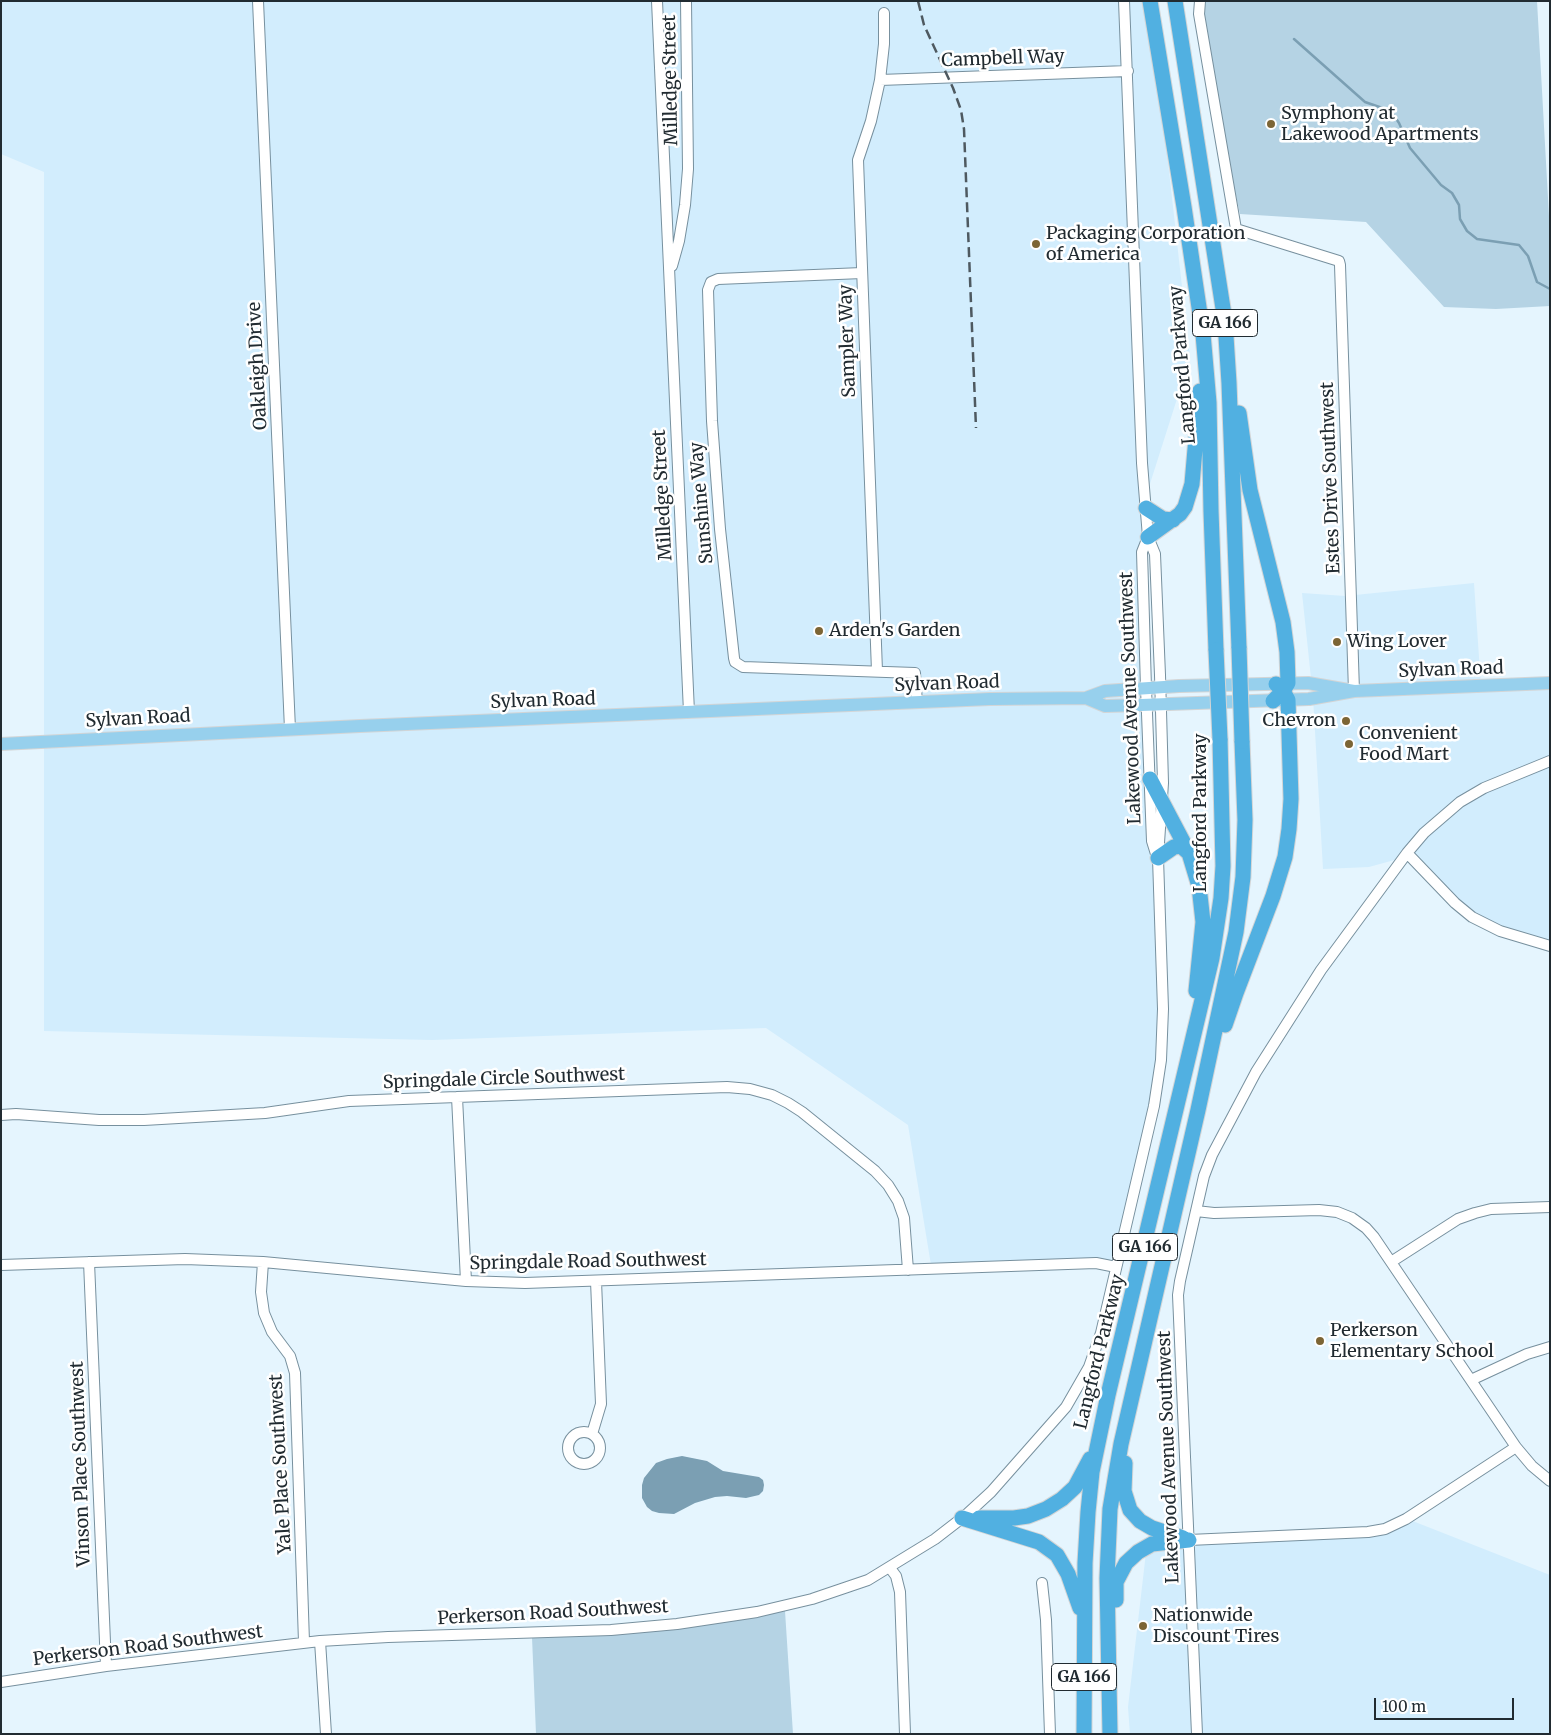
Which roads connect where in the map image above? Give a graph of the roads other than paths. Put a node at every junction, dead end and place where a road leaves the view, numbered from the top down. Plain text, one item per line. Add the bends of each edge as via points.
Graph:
1 (258, 1) edge
2 (686, 1) edge
3 (1124, 1) edge
4 (1150, 1) edge
5 (1175, 1) edge
6 (1200, 1) edge
7 (658, 4) edge
8 (884, 13) dead end
9 (1128, 71) junction
10 (880, 80) junction
11 (862, 273) junction
12 (670, 277) junction
13 (1225, 320) junction
14 (1203, 334) junction
15 (1146, 508) junction
16 (1173, 520) junction
17 (1148, 537) junction
18 (877, 671) junction
19 (1550, 683) edge
20 (1161, 687) junction
21 (1146, 688) junction
22 (1354, 691) junction
23 (1282, 692) junction
24 (1086, 698) junction
25 (917, 702) junction
26 (1161, 704) junction
27 (1146, 705) junction
28 (689, 712) junction
29 (290, 729) junction
30 (1, 744) edge
31 (1550, 761) edge
32 (1150, 780) junction
33 (1162, 802) junction
34 (1407, 852) junction
35 (1189, 853) junction
36 (1158, 858) junction
37 (1550, 946) edge
38 (1190, 1047) junction
39 (458, 1097) junction
40 (1198, 1110) junction
41 (1, 1115) edge
42 (1550, 1207) edge
43 (1196, 1210) junction
44 (89, 1262) junction
45 (263, 1262) junction
46 (1391, 1262) junction
47 (1, 1265) edge
48 (1116, 1267) junction
49 (908, 1270) junction
50 (466, 1281) junction
51 (596, 1281) junction
52 (1550, 1347) edge
53 (1470, 1380) junction
54 (1126, 1425) junction
55 (592, 1434) dead end
56 (1097, 1445) junction
57 (1516, 1447) junction
58 (1550, 1481) edge
59 (962, 1518) junction
60 (1189, 1540) junction
61 (890, 1568) junction
62 (1042, 1583) dead end
63 (1084, 1622) junction
64 (320, 1641) junction
65 (304, 1642) junction
66 (106, 1666) junction
67 (1110, 1675) junction
68 (1, 1682) edge
69 (326, 1734) edge
70 (905, 1734) edge
71 (1050, 1734) edge
72 (1084, 1734) edge
73 (1110, 1734) edge
74 (1197, 1734) edge

1 - 29 street, Oakleigh Drive
2 - 12 street, Milledge Street via 688,169 679,241
3 - 9 street, Lakewood Avenue Southwest
4 - 14 highway, Langford Parkway / GA 166
5 - 13 highway, GA 166
6 - 22 street, Estes Drive Southwest via 1199,14 1236,229 1340,262
7 - 12 street, Milledge Street
8 - 10 street, Sampler Way
9 - 10 street, Campbell Way
9 - 15 street, Lakewood Avenue Southwest
10 - 11 street, Sampler Way via 858,160
11 - 18 street, Sampler Way
11 - 18 street, Sunshine Way via 718,279 711,282 708,290 712,402 720,529 735,662 743,667
12 - 28 street, Milledge Street
13 - 23 highway via 1250,490 1283,622 1287,652
13 - 40 highway, GA 166, bridge via 1246,820 1236,932
14 - 16 highway via 1192,484 1185,507
14 - 38 highway, Langford Parkway / GA 166, bridge via 1223,834 1221,898 1212,958
15 - 16 highway via 1163,519
15 - 17 street, Lakewood Avenue Southwest
16 - 17 highway
17 - 20 street, Lakewood Avenue Southwest via 1155,554
17 - 21 street, Lakewood Avenue Southwest via 1142,552
18 - 25 street, Sunshine Way via 915,673
19 - 22 main road, Sylvan Road
20 - 21 main road, Sylvan Road
20 - 23 main road, Sylvan Road
20 - 26 street, Lakewood Avenue Southwest
21 - 24 main road, Sylvan Road via 1104,691
21 - 27 street, Lakewood Avenue Southwest
22 - 23 main road, Sylvan Road via 1308,683
23 - 26 main road, Sylvan Road
23 - 40 highway via 1292,799 1285,857
24 - 25 main road, Sylvan Road
24 - 27 main road, Sylvan Road via 1105,706
25 - 28 main road, Sylvan Road
26 - 27 main road, Sylvan Road
26 - 33 street, Lakewood Avenue Southwest
27 - 32 street, Lakewood Avenue Southwest
28 - 29 main road, Sylvan Road
29 - 30 main road, Sylvan Road
31 - 34 street via 1484,788 1460,802
32 - 33 highway
32 - 36 street, Lakewood Avenue Southwest via 1152,841
33 - 35 highway
33 - 36 street, Lakewood Avenue Southwest
34 - 37 street via 1472,917 1500,931
34 - 43 street via 1321,970 1256,1072 1212,1155
35 - 36 highway via 1181,846 1174,846
35 - 38 highway via 1199,886 1203,922
36 - 48 street, Lakewood Avenue Southwest via 1163,1009 1161,1060 1154,1106
38 - 56 highway, Langford Parkway / GA 166
39 - 41 street, Springdale Circle Southwest via 349,1101 265,1113 144,1120
39 - 49 street, Springdale Circle Southwest via 727,1087 772,1095 802,1112 888,1184 904,1218
39 - 50 street
40 - 54 highway, GA 166
42 - 46 street via 1491,1209 1475,1213 1458,1219
43 - 46 street via 1214,1213 1337,1212 1366,1228
43 - 60 street, Lakewood Avenue Southwest via 1178,1296
44 - 45 street, Springdale Road Southwest via 185,1259
44 - 47 street, Springdale Road Southwest
44 - 66 street, Vinson Place Southwest
45 - 50 street, Springdale Road Southwest
45 - 65 street, Yale Place Southwest via 261,1292 264,1313 272,1332 290,1356 295,1373
46 - 53 street
48 - 49 street, Springdale Road Southwest via 1096,1263
48 - 59 street, Perkerson Road Southwest via 1101,1333 1089,1367 1066,1407 991,1492
49 - 51 street, Springdale Road Southwest
50 - 51 street, Springdale Road Southwest
51 - 55 street via 601,1404
52 - 53 street
53 - 57 street
54 - 60 highway via 1124,1491 1130,1510 1152,1528
54 - 67 highway, GA 166 via 1110,1509 1107,1578
56 - 59 highway via 1075,1486 1046,1509 1014,1518
56 - 63 highway, Langford Parkway / GA 166 via 1088,1512
57 - 58 street
57 - 60 street via 1406,1519 1384,1529
59 - 61 street, Perkerson Road Southwest
59 - 63 highway via 1039,1542 1057,1555 1068,1574
60 - 67 highway via 1152,1544 1126,1563 1116,1582 1116,1652
60 - 74 street, Lakewood Avenue Southwest
61 - 64 street, Perkerson Road Southwest via 868,1580 812,1599 757,1612 677,1624 611,1630
61 - 70 street via 900,1592
62 - 71 street
63 - 72 highway, Langford Parkway / GA 166
64 - 65 street, Perkerson Road Southwest
64 - 69 street
65 - 66 street, Perkerson Road Southwest
66 - 68 street, Perkerson Road Southwest
67 - 73 highway, GA 166

